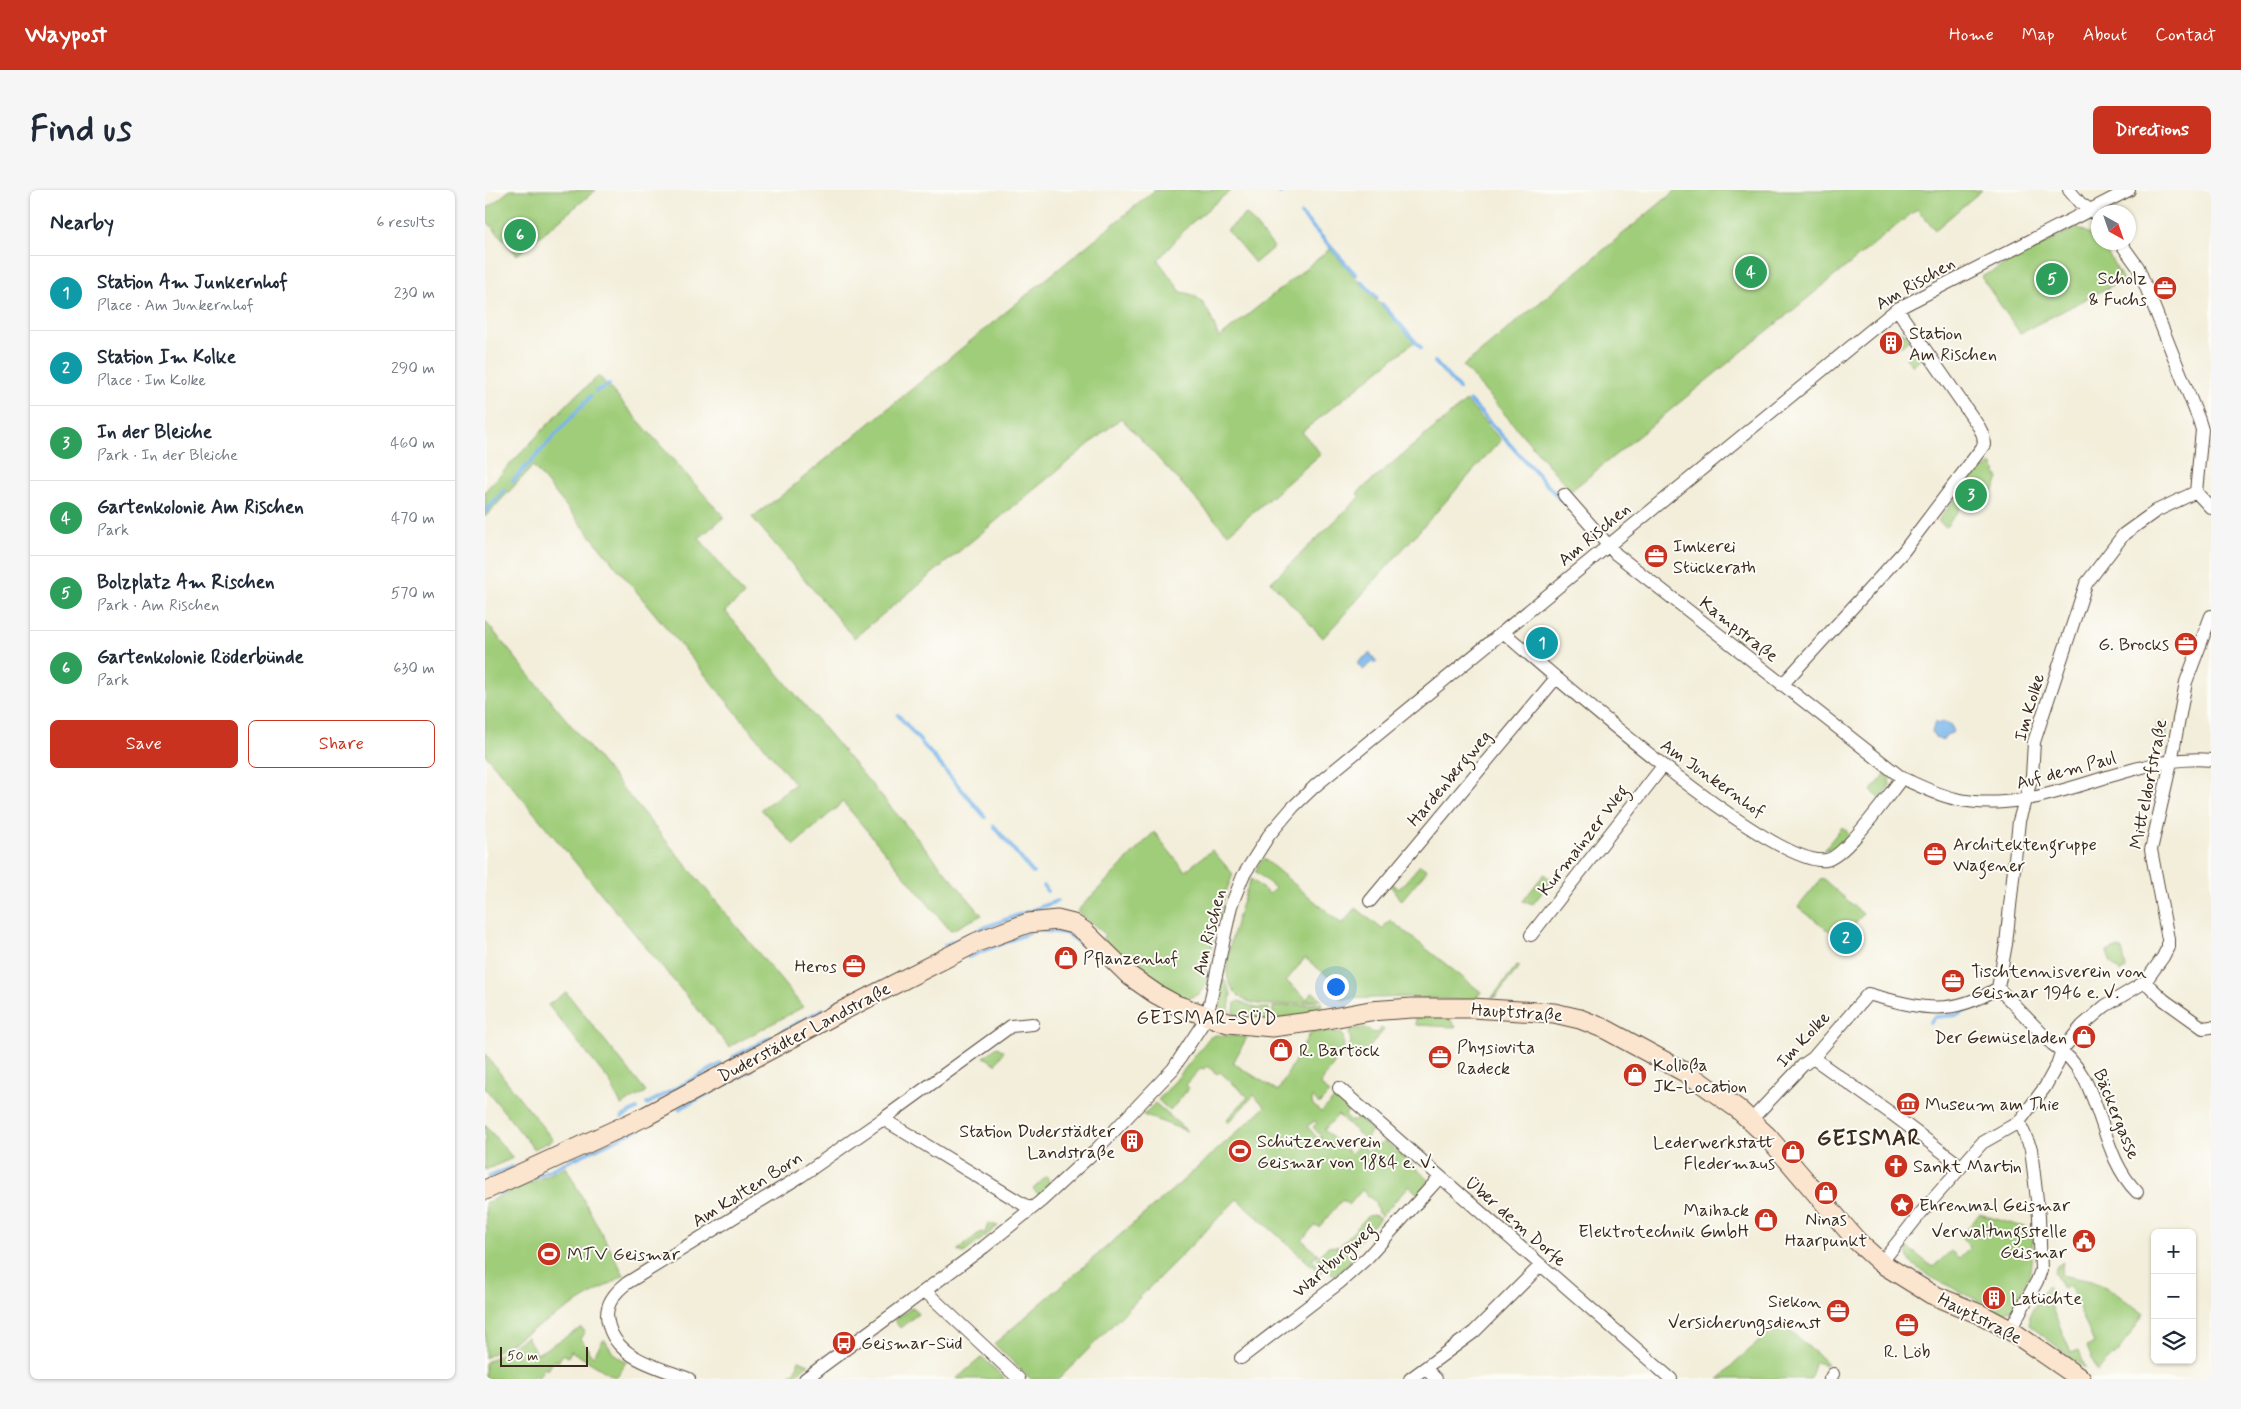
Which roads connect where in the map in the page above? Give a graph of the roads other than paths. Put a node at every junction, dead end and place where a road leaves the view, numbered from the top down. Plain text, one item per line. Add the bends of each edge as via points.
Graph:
1 (2069, 190) edge
2 (2129, 190) edge
3 (2106, 205) edge
4 (2091, 211) edge
5 (2091, 214) edge
6 (2126, 250) edge
7 (1897, 309) junction
8 (2205, 420) edge
9 (2197, 492) junction
10 (1565, 496) dead end
11 (2211, 508) edge
12 (1608, 545) junction
13 (2211, 616) edge
14 (1503, 632) junction
15 (1556, 678) junction
16 (1782, 685) junction
17 (2211, 760) edge
18 (2171, 762) junction
19 (1663, 766) junction
20 (1903, 778) junction
21 (2025, 801) junction
22 (1370, 901) dead end
23 (1531, 935) dead end
24 (1117, 964) joint
25 (2145, 982) junction
26 (1998, 988) junction
27 (1207, 1017) junction
28 (1033, 1024) dead end
29 (2211, 1027) edge
30 (2062, 1050) junction
31 (1813, 1058) junction
32 (1339, 1088) dead end
33 (883, 1119) junction
34 (1751, 1120) junction
35 (2019, 1122) junction
36 (1961, 1166) junction
37 (1440, 1177) junction
38 (485, 1190) edge
39 (2137, 1192) dead end
40 (1031, 1209) junction
41 (1881, 1263) junction
42 (1541, 1265) junction
43 (925, 1291) junction
44 (2010, 1330) junction
45 (1241, 1358) dead end
46 (1425, 1368) junction
47 (689, 1379) edge
48 (805, 1379) edge
49 (1019, 1379) edge
50 (1410, 1379) edge
51 (1436, 1379) edge
52 (1671, 1379) edge
53 (2081, 1379) edge

1 - 4 street
2 - 3 street, Am Rischen
5 - 7 street, Am Rischen
6 - 8 street via 2138,266
7 - 12 street, Am Rischen
7 - 16 street via 1979,427 1984,445 1903,552
8 - 9 street via 2201,430
9 - 11 street
9 - 21 street, Im Kolke via 2156,511 2124,534 2086,584 2034,742
10 - 12 street, Kampstraße
12 - 14 street, Am Rischen
12 - 16 street, Kampstraße
13 - 18 street, Mitteldorfstraße via 2186,682
14 - 15 street, Am Junkernhof
14 - 27 street, Am Rischen via 1315,786 1269,835 1243,876 1231,906
15 - 19 street, Am Junkernhof
15 - 22 street, Hardenbergweg
16 - 20 street, Kampstraße
17 - 18 street, Auf dem Paul
18 - 21 street, Auf dem Paul
18 - 25 street, Mitteldorfstraße via 2151,850 2168,947
19 - 20 street, Am Junkernhof via 1774,841 1813,859 1826,860 1837,857 1850,844
19 - 23 street, Kurmainzer Weg
20 - 21 street, Auf dem Paul via 1956,800
21 - 26 street, Im Kolke via 2019,821
24 - 27 main road, Hauptstraße via 1155,994
24 - 38 main road, Duderstädter Landstraße via 1084,932 1066,922 1047,920 1004,931 942,959 638,1120
25 - 29 street via 2203,1028
25 - 30 street, Mitteldorfstraße via 2100,1010
26 - 30 street via 2052,1044
26 - 31 street, Im Kolke via 1972,1002 1938,1009 1868,994
27 - 34 main road, Hauptstraße via 1228,1023 1272,1026 1412,1008 1490,1009 1571,1016 1605,1029 1690,1075
27 - 40 street via 1159,1085 1093,1153
28 - 33 street, Am Kalten Born via 1011,1026
30 - 35 street, Mitteldorfstraße via 2045,1087
30 - 39 street, Bäckergasse via 2080,1070 2094,1097 2124,1178
31 - 34 street, Im Kolke
31 - 36 street
32 - 37 street, Über dem Dorfe
33 - 40 street
33 - 47 street, Am Kalten Born via 796,1179 627,1283 614,1296 607,1310 607,1319 616,1343 630,1355
34 - 41 main road, Hauptstraße via 1857,1241
35 - 36 street, Mitteldorfstraße via 1982,1143
35 - 44 street via 2031,1149 2041,1270
36 - 41 street, Mitteldorfstraße
37 - 42 street, Über dem Dorfe
37 - 45 street, Wartburgweg via 1397,1228 1355,1269
40 - 43 street
41 - 44 main road, Hauptstraße via 1931,1294
42 - 46 street via 1474,1332
42 - 52 street, Über dem Dorfe
43 - 48 street
43 - 49 street
44 - 53 main road, Hauptstraße
46 - 50 street
46 - 51 street

